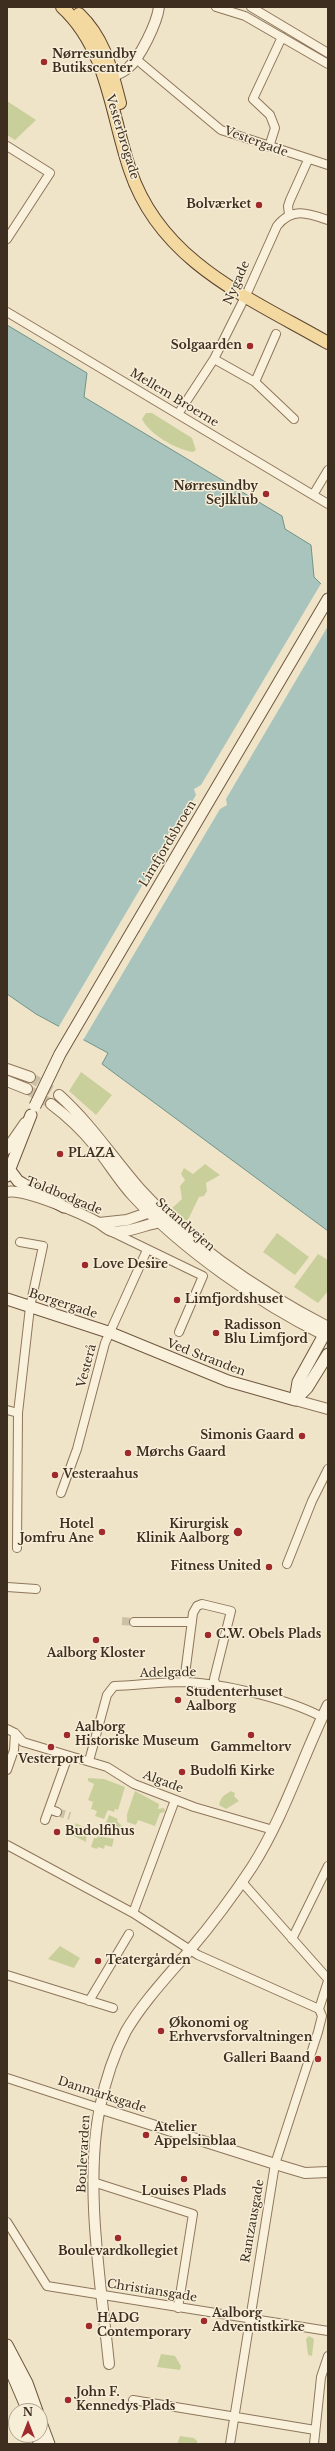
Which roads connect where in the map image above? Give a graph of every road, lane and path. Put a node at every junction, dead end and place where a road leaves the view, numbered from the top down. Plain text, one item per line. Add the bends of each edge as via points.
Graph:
1 (62, 7) edge
2 (72, 7) edge
3 (159, 7) edge
4 (216, 7) edge
5 (250, 7) edge
6 (282, 37) junction
7 (328, 53) edge
8 (136, 59) junction
9 (328, 64) edge
10 (110, 79) junction
11 (7, 146) edge
12 (269, 146) junction
13 (308, 160) junction
14 (328, 165) edge
15 (289, 215) junction
16 (328, 220) edge
17 (7, 239) edge
18 (246, 295) junction
19 (7, 312) edge
20 (276, 334) dead end
21 (328, 343) edge
22 (214, 359) junction
23 (255, 382) junction
24 (178, 414) junction
25 (294, 419) dead end
26 (328, 470) edge
27 (313, 495) junction
28 (328, 504) edge
29 (328, 599) edge
30 (7, 1069) edge
31 (30, 1077) tunnel mouth
32 (7, 1081) edge
33 (27, 1089) tunnel mouth
34 (59, 1095) tunnel mouth
35 (51, 1104) tunnel mouth
36 (33, 1110) junction
37 (7, 1149) edge
38 (8, 1169) edge
39 (7, 1192) edge
40 (64, 1207) junction
41 (154, 1210) junction
42 (161, 1222) junction
43 (100, 1223) junction
44 (110, 1231) junction
45 (20, 1242) dead end
46 (147, 1250) junction
47 (7, 1299) edge
48 (30, 1307) junction
49 (179, 1332) dead end
50 (111, 1333) junction
51 (327, 1333) edge
52 (328, 1354) edge
53 (295, 1400) junction
54 (328, 1409) edge
55 (7, 1410) edge
56 (18, 1414) junction
57 (328, 1469) edge
58 (61, 1493) dead end
59 (17, 1548) dead end
60 (287, 1564) dead end
61 (7, 1587) edge
62 (36, 1589) dead end
63 (134, 1622) tunnel mouth
64 (192, 1622) junction
65 (184, 1682) junction
66 (216, 1686) junction
67 (328, 1705) edge
68 (322, 1717) junction
69 (7, 1729) edge
70 (16, 1733) junction
71 (68, 1756) junction
72 (89, 1762) junction
73 (7, 1770) edge
74 (175, 1800) junction
75 (45, 1820) dead end
76 (273, 1830) junction
77 (7, 1845) edge
78 (328, 1866) edge
79 (242, 1882) junction
80 (133, 1913) junction
81 (130, 1934) dead end
82 (292, 1939) junction
83 (190, 1950) junction
84 (7, 1975) edge
85 (328, 1980) edge
86 (89, 2001) junction
87 (113, 2008) dead end
88 (319, 2009) junction
89 (7, 2078) edge
90 (99, 2108) junction
91 (275, 2164) junction
92 (328, 2172) edge
93 (93, 2182) junction
94 (7, 2222) edge
95 (102, 2295) junction
96 (178, 2308) junction
97 (248, 2319) junction
98 (328, 2331) edge
99 (7, 2345) edge
100 (328, 2356) edge
101 (7, 2362) edge
102 (109, 2364) dead end
103 (16, 2371) junction
104 (324, 2387) edge
105 (133, 2400) dead end
106 (26, 2403) edge
107 (33, 2403) edge
108 (234, 2417) junction
109 (315, 2430) junction
110 (230, 2444) edge
111 (314, 2444) edge

1 - 10 main road via 81,27
2 - 10 main road via 98,36
3 - 8 street
4 - 6 street via 244,16
5 - 7 street
6 - 9 street
6 - 12 street via 253,99 270,115 275,128
8 - 10 street via 128,68
8 - 12 street, Vestergade via 221,130
10 - 18 main road, Vesterbrogade via 138,168 149,195 164,221 204,263
11 - 17 street via 50,173
12 - 13 street, Vestergade
13 - 14 street, Vestergade
13 - 15 street via 288,206
15 - 16 street via 305,212
15 - 18 street, Nygade via 277,226
18 - 21 main road, Vesterbrogade
18 - 22 street, Nygade
19 - 24 street, Mellem Broerne
20 - 23 street
22 - 23 street
22 - 24 street, Nygade
23 - 25 street
24 - 27 street, Mellem Broerne
26 - 27 street
27 - 28 street, Mellem Broerne
29 - 36 main road, Limfjordsbroen, bridge via 67,1042
30 - 31 street
32 - 33 street
34 - 41 street, Strandvejen via 88,1123
35 - 41 street, Strandvejen via 94,1145 133,1196
36 - 37 street
36 - 38 main road, Limfjordsbroen
38 - 40 main road via 18,1181
39 - 40 street, Toldbodgade via 18,1191
40 - 43 street, Toldbodgade
41 - 42 street, Strandvejen
41 - 43 street via 127,1220
41 - 51 street, Strandvejen via 228,1266
42 - 44 street, Toldbodgade
42 - 51 street, Strandvejen via 222,1272 302,1323
43 - 44 street, Toldbodgade
44 - 46 street, Toldbodgade
45 - 48 street via 43,1246
46 - 49 street, Ved Stranden via 203,1276
46 - 50 street, Vesterå
47 - 48 main road, Borgergade
48 - 50 main road, Borgergade
48 - 56 street
50 - 53 main road, Ved Stranden via 228,1381
50 - 58 street, Vesterå via 105,1343 83,1426
51 - 53 main road via 298,1382
52 - 53 main road via 307,1388
53 - 54 street, Ved Stranden
55 - 56 street
56 - 59 street
57 - 60 street via 312,1501
61 - 62 street
63 - 64 street
64 - 65 street
64 - 66 street via 197,1606 202,1604 231,1611 214,1679
65 - 66 street, Adelgade
65 - 72 street, Adelgade via 114,1686 107,1695
66 - 68 street, Adelgade via 298,1706
67 - 68 street, Boulevarden
68 - 76 street, Boulevarden
69 - 70 street, Algade
70 - 71 street, Algade via 23,1742
70 - 73 street via 14,1750
71 - 72 street, Algade
71 - 75 street via 53,1810
72 - 74 street, Algade via 107,1767 134,1784
74 - 76 street, Algade
74 - 80 street
76 - 79 street, Boulevarden
77 - 80 street
78 - 82 street
79 - 82 street
79 - 83 street, Boulevarden
80 - 83 street
81 - 86 street
82 - 85 street
83 - 88 street
83 - 90 street, Boulevarden via 142,2007 126,2032 110,2070
84 - 86 street
85 - 88 street, Rantzausgade
86 - 87 street
88 - 91 street, Rantzausgade via 322,2016 318,2032
89 - 90 street, Danmarksgade
90 - 91 street, Danmarksgade
90 - 93 street, Boulevarden
91 - 92 street, Danmarksgade via 305,2172
91 - 97 street, Rantzausgade
93 - 95 street, Boulevarden
93 - 96 street via 193,2214
94 - 95 street, Christiansgade via 47,2286
95 - 96 street, Christiansgade
95 - 102 street, Boulevarden
96 - 97 street, Christiansgade
97 - 98 street, Christiansgade
97 - 108 street, Rantzausgade
99 - 103 main road
100 - 104 street via 321,2378
101 - 103 main road
103 - 106 main road
103 - 107 main road
104 - 109 street
105 - 108 street
108 - 109 street
108 - 110 street, Rantzausgade
109 - 111 street

